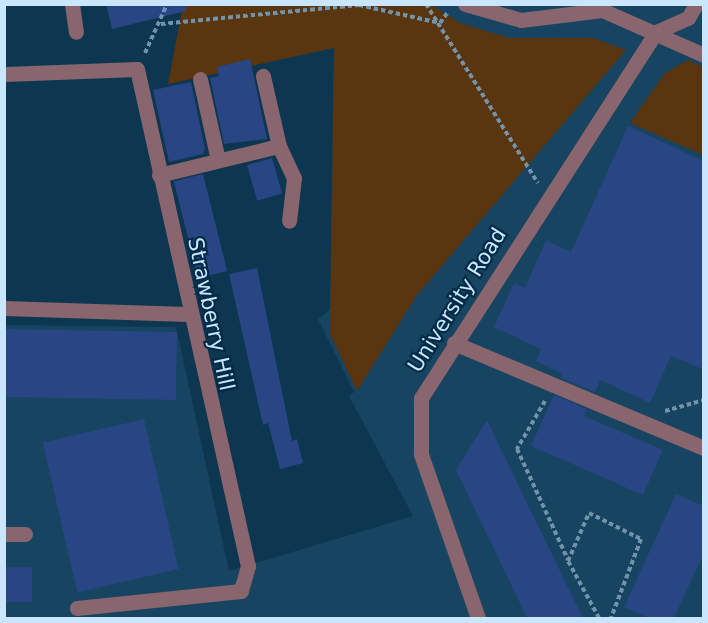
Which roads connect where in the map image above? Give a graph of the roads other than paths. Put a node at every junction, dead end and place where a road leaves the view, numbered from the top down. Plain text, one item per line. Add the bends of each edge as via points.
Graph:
1 (72, 4) edge
2 (465, 4) edge
3 (696, 4) edge
4 (76, 32) dead end
5 (656, 32) junction
6 (704, 55) edge
7 (4, 74) edge
8 (263, 76) dead end
9 (200, 79) dead end
10 (279, 146) junction
11 (218, 160) junction
12 (159, 175) junction
13 (289, 221) dead end
14 (4, 308) edge
15 (188, 314) junction
16 (454, 343) junction
17 (704, 448) edge
18 (4, 534) edge
19 (25, 534) dead end
20 (77, 608) dead end
21 (478, 618) edge

1 - 4 street
2 - 5 street via 521,20 602,10
3 - 5 street via 688,18
5 - 6 street
5 - 16 street, University Road
7 - 12 street, Strawberry Hill via 137,69
8 - 10 street
9 - 11 street
10 - 11 street
10 - 13 street via 294,178
11 - 12 street
12 - 15 street, Strawberry Hill
14 - 15 street
15 - 20 street, Strawberry Hill via 248,566 241,591
16 - 17 street
16 - 21 street, University Road via 421,398 421,454
18 - 19 street

